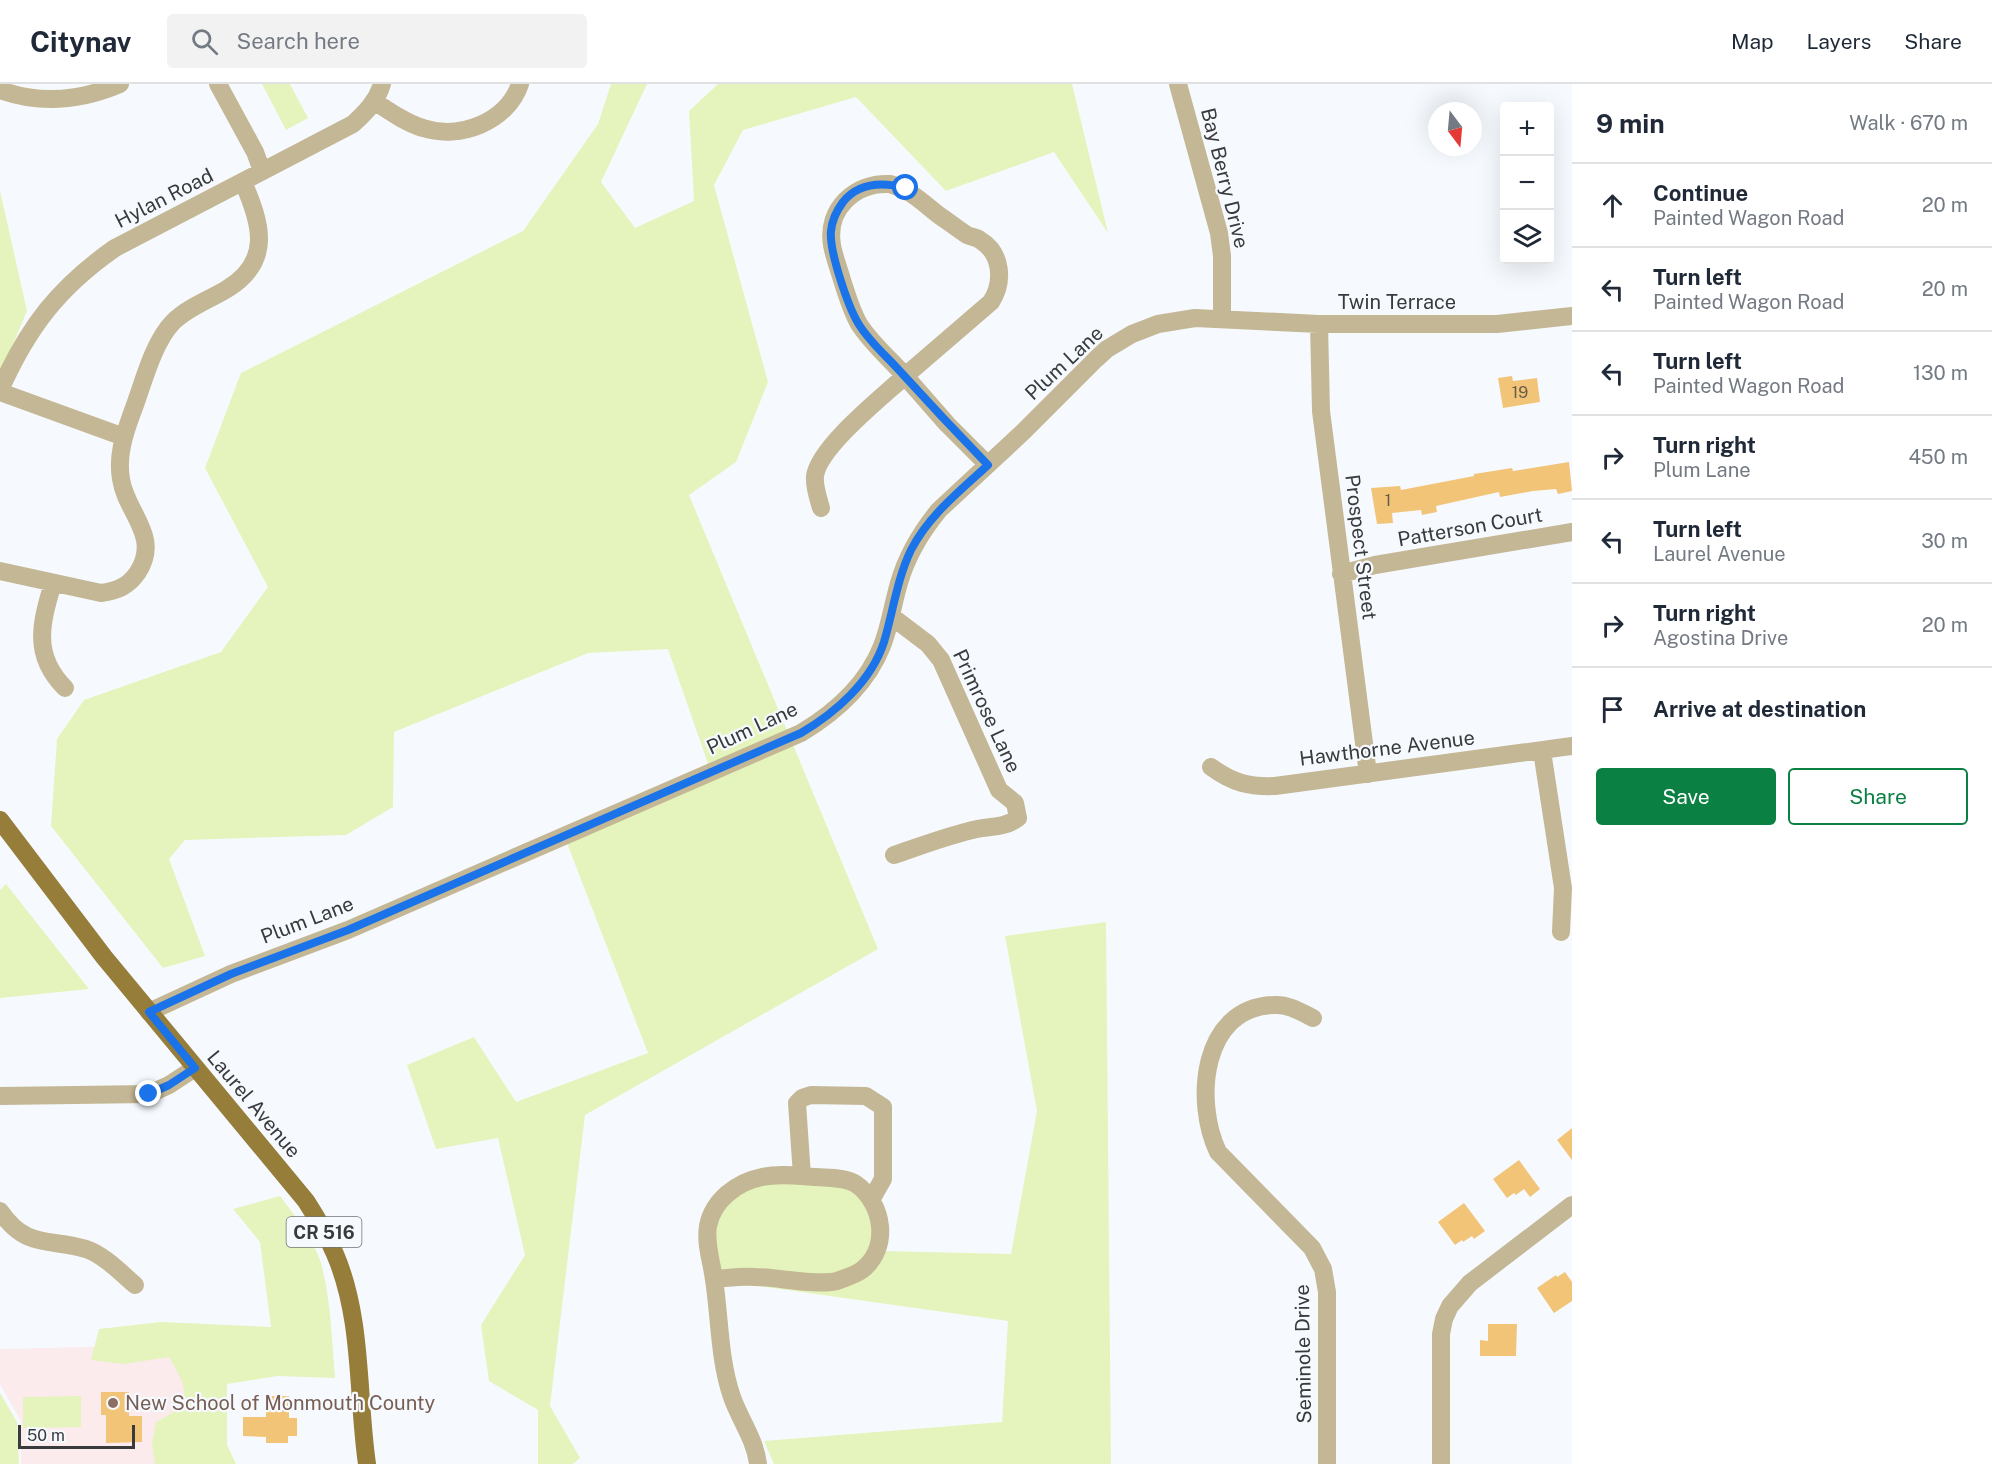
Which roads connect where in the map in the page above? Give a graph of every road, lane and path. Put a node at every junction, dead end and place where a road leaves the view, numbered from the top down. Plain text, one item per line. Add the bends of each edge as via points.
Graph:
1 (218, 84) edge
2 (382, 84) edge
3 (520, 84) edge
4 (1178, 84) edge
5 (109, 86) edge
6 (0, 90) edge
7 (374, 101) junction
8 (262, 171) junction
9 (243, 182) junction
10 (1572, 316) edge
11 (1222, 319) junction
12 (1318, 324) junction
13 (905, 376) junction
14 (0, 391) edge
15 (124, 436) junction
16 (988, 465) junction
17 (820, 508) dead end
18 (1572, 532) edge
19 (0, 571) edge
20 (1341, 574) junction
21 (53, 583) junction
22 (891, 616) junction
23 (65, 688) dead end
24 (1572, 746) edge
25 (1542, 750) junction
26 (1211, 768) dead end
27 (1368, 774) junction
28 (0, 820) edge
29 (894, 855) dead end
30 (1561, 932) dead end
31 (149, 1012) junction
32 (1313, 1018) dead end
33 (195, 1068) junction
34 (0, 1096) edge
35 (802, 1176) junction
36 (871, 1200) junction
37 (1572, 1205) edge
38 (0, 1211) edge
39 (714, 1279) junction
40 (135, 1285) dead end
41 (367, 1464) edge
42 (758, 1464) edge
43 (1327, 1464) edge
44 (1441, 1464) edge

1 - 8 street
2 - 7 street, Hylan Road
3 - 7 street via 508,106 490,120 462,131 420,128
4 - 11 street, Bay Berry Drive via 1219,233
5 - 6 street via 51,101
7 - 8 street, Hylan Road via 354,124
8 - 9 street, Hylan Road
9 - 14 street, Hylan Road via 115,248 81,274 35,323
9 - 15 street via 259,223 257,254 240,280 182,314 164,334
10 - 12 street, Twin Terrace via 1497,324
11 - 12 street, Twin Terrace
11 - 16 street, Plum Lane via 1195,318 1158,324 1107,349
12 - 20 street, Prospect Street via 1321,411
13 - 13 street via 991,302 1000,282 1000,271 991,249 981,240 968,235 906,188 870,185 841,204 834,216 832,246 858,322
13 - 16 street
13 - 17 street via 823,455 815,476
14 - 15 street
15 - 21 street via 119,463 121,482 146,539 142,566 135,578 114,591 93,592
16 - 22 street, Plum Lane via 939,510 919,536 902,571
18 - 20 street, Patterson Court
19 - 21 street
20 - 27 street, Prospect Street
21 - 23 street via 43,615 42,640 50,669
22 - 29 street, Primrose Lane via 928,644 940,660 999,790 1015,803 1018,818 1008,825 978,829
22 - 31 street, Plum Lane via 883,645 860,683 834,711 801,733
24 - 25 street, Hawthorne Avenue
25 - 27 street, Hawthorne Avenue
25 - 30 street via 1563,888
26 - 27 street, Hawthorne Avenue via 1227,779 1259,787
28 - 31 main road, Laurel Avenue / CR 516
31 - 33 main road, Laurel Avenue / CR 516
32 - 43 street, Seminole Drive via 1276,1005 1258,1007 1235,1019 1216,1041 1210,1056 1207,1121 1218,1152 1312,1248 1323,1269 1327,1292
33 - 34 street via 149,1094
33 - 41 main road, Laurel Avenue / CR 516 via 306,1201 335,1255 351,1313
35 - 36 street via 853,1182
35 - 36 street via 797,1103 811,1095 866,1096 883,1107 883,1179
35 - 39 street via 762,1177 728,1192 718,1203 708,1226
36 - 39 street via 881,1221 880,1242 870,1263 860,1272 834,1282 755,1277
37 - 44 street via 1470,1283 1450,1306 1441,1334
38 - 40 street via 23,1235 87,1249
39 - 42 street via 731,1395 753,1441

